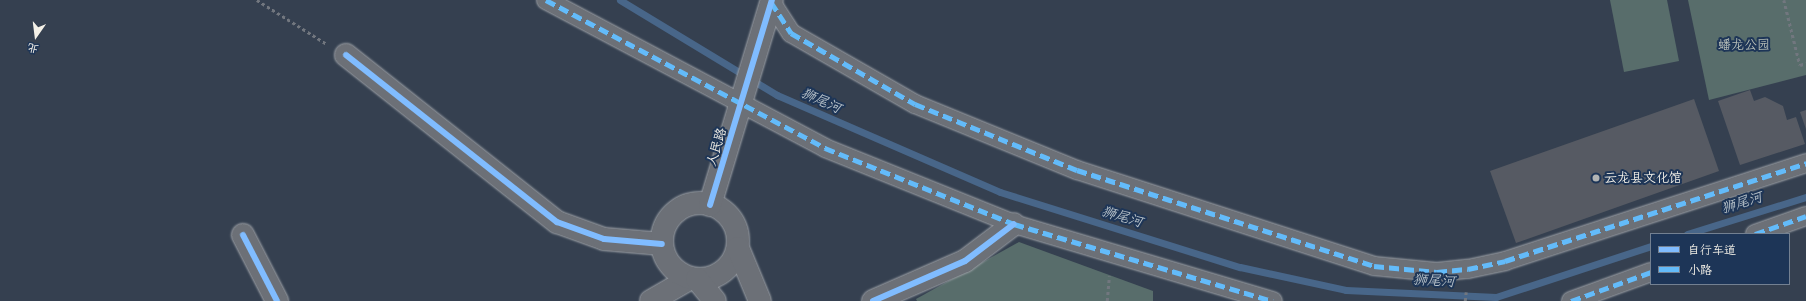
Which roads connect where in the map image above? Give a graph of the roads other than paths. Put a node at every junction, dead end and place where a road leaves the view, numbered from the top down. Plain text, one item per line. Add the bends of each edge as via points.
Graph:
1 (546, 0) edge
2 (770, 7) edge
3 (346, 56) road end
4 (743, 100) junction
5 (1806, 163) edge
6 (710, 205) junction
7 (1806, 216) edge
8 (1014, 224) junction
9 (1758, 233) edge
10 (243, 235) dead end
11 (662, 244) junction
12 (738, 248) junction
13 (1650, 272) edge
14 (694, 278) junction
15 (277, 301) edge
16 (650, 301) edge
17 (715, 301) edge
18 (760, 301) edge
19 (873, 301) edge
20 (1273, 301) edge
21 (1571, 301) edge

1 - 4 street
2 - 4 street, 人民路
2 - 5 street via 791,33 915,104 1077,170 1374,266 1437,272 1506,261
3 - 11 street via 557,222 604,239
4 - 6 street, 人民路
4 - 8 street via 825,148
6 - 11 street via 690,205 678,210 669,220
6 - 12 street via 726,214 734,224
7 - 9 street
8 - 19 street via 965,261
8 - 20 street
10 - 15 street
11 - 14 street via 671,265
12 - 14 street via 725,271 714,276
12 - 18 street
13 - 21 street
14 - 16 street
14 - 17 street

